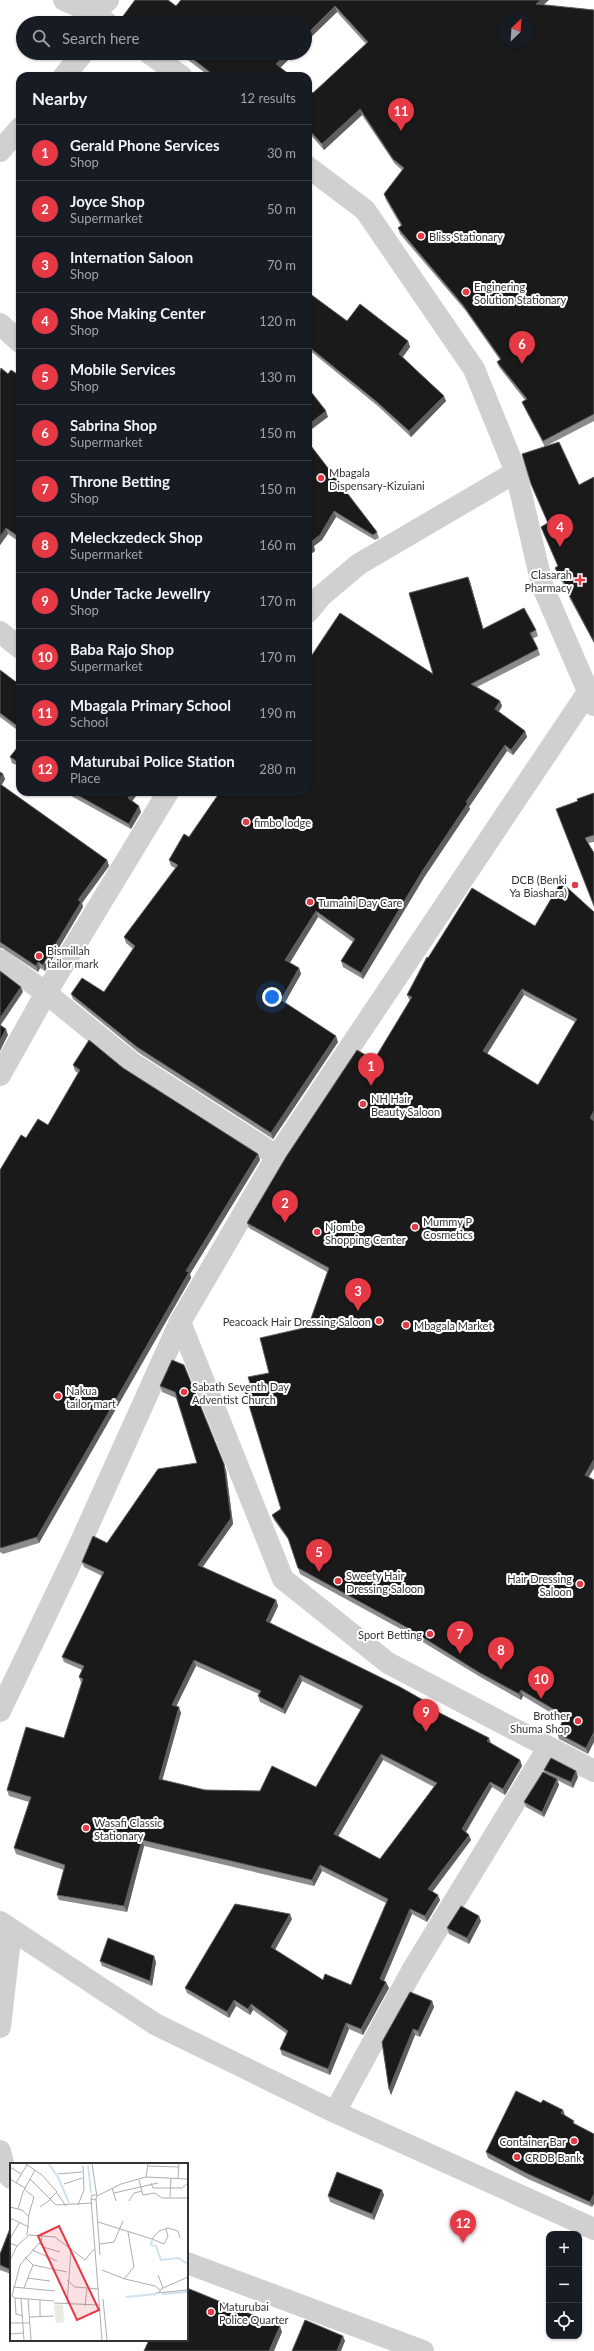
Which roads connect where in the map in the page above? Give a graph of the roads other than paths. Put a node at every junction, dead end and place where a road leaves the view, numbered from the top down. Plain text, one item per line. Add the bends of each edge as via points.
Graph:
1 (64, 0) edge
2 (104, 16) edge
3 (77, 60) edge
4 (159, 60) edge
5 (67, 72) edge
6 (175, 72) edge
7 (16, 133) edge
8 (0, 151) edge
9 (312, 170) edge
10 (0, 324) edge
11 (16, 338) edge
12 (516, 472) junction
13 (312, 598) edge
14 (0, 632) edge
15 (16, 645) edge
16 (591, 699) edge
17 (166, 796) edge
18 (0, 960) edge
19 (46, 994) junction
20 (0, 1075) edge
21 (277, 1156) junction
22 (180, 1322) junction
23 (0, 1711) edge
24 (548, 1748) junction
25 (594, 1771) edge
26 (5, 1926) edge
27 (0, 2027) edge
28 (334, 2112) junction
29 (0, 2151) edge
30 (10, 2177) edge
31 (594, 2229) edge
32 (188, 2263) edge
33 (419, 2350) edge

1 - 2 street
3 - 5 street
4 - 6 street
7 - 8 street
9 - 12 street via 365,210 474,369
10 - 11 street
12 - 13 street via 359,564
12 - 16 street via 542,585
14 - 15 street
16 - 21 street
17 - 19 street
18 - 19 street
19 - 20 street
19 - 21 street via 132,1063
21 - 22 street
22 - 23 street via 79,1546
22 - 24 street via 283,1578 388,1663
24 - 25 street
24 - 28 street via 413,1969
26 - 27 street
26 - 28 street via 155,2024
28 - 31 street
29 - 30 street via 5,2172
32 - 33 street

